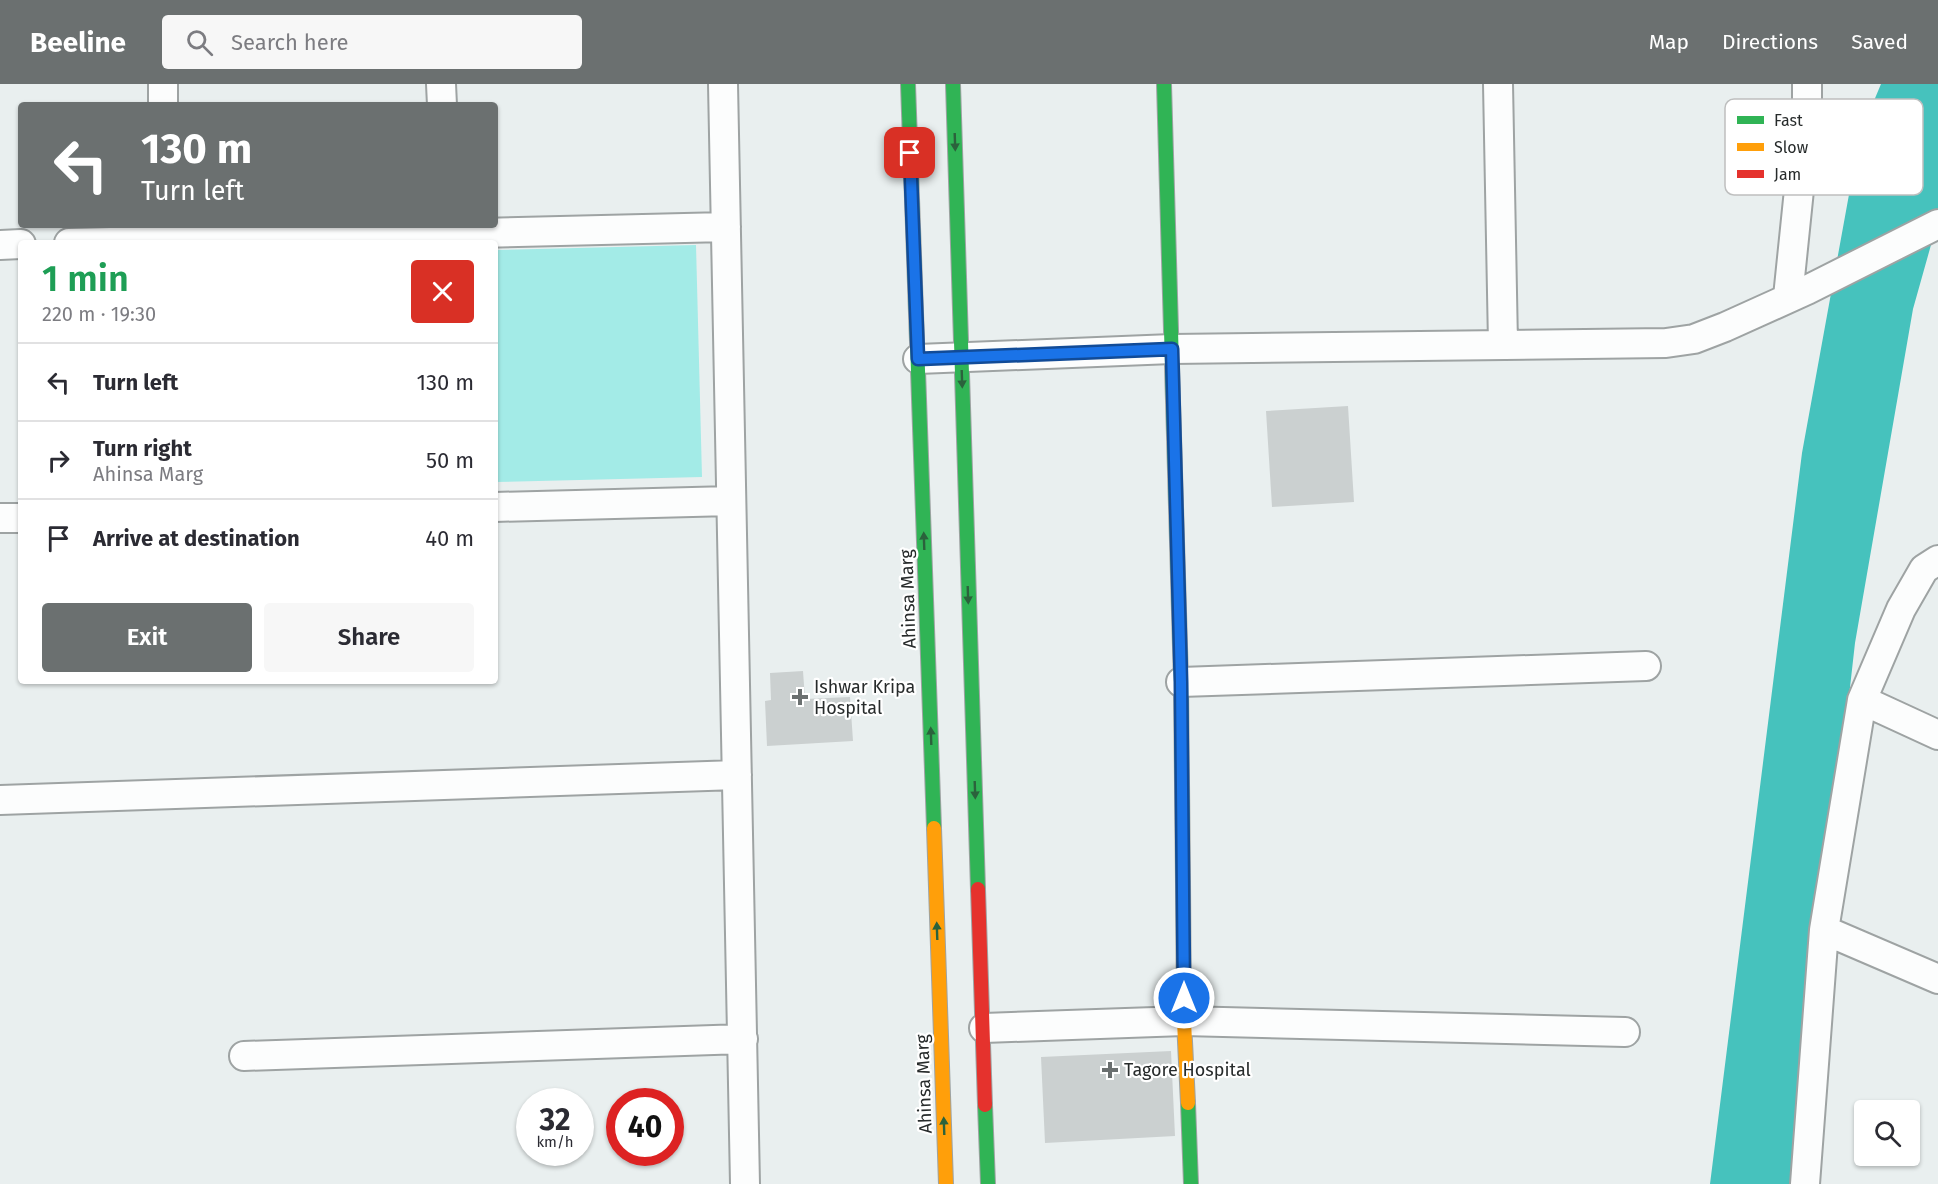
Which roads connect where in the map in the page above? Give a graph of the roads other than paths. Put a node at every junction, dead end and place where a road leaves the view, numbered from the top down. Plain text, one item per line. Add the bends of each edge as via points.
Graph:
1 (162, 84) edge
2 (441, 84) edge
3 (723, 84) edge
4 (908, 84) edge
5 (953, 84) edge
6 (1164, 84) edge
7 (1498, 84) edge
8 (163, 102) edge
9 (442, 102) edge
10 (1803, 195) edge
11 (1938, 224) edge
12 (726, 227) junction
13 (168, 233) edge
14 (446, 234) edge
15 (99, 240) edge
16 (18, 244) edge
17 (0, 245) edge
18 (1798, 294) junction
19 (1503, 344) junction
20 (1172, 349) junction
21 (961, 357) junction
22 (918, 359) junction
23 (731, 501) junction
24 (498, 507) edge
25 (0, 518) edge
26 (18, 518) edge
27 (1933, 568) edge
28 (1646, 666) dead end
29 (1181, 682) junction
30 (1862, 700) junction
31 (1938, 735) edge
32 (737, 775) junction
33 (0, 800) edge
34 (1824, 930) junction
35 (1938, 979) edge
36 (1184, 1021) junction
37 (984, 1028) junction
38 (1624, 1032) dead end
39 (743, 1039) junction
40 (244, 1056) dead end
41 (746, 1184) edge
42 (946, 1184) edge
43 (988, 1184) edge
44 (1191, 1184) edge
45 (1805, 1184) edge

1 - 8 street
2 - 9 street
3 - 12 street
4 - 22 main road, Ahinsa Marg
5 -> 21 main road
6 - 20 main road
7 - 19 street
10 - 18 street
11 - 18 street
12 - 14 street
12 - 23 street
13 - 14 street
13 - 15 street
16 - 17 street
18 - 19 street via 1694,339 1666,343
19 - 20 street
20 - 21 street
20 - 29 main road
21 - 22 street
21 -> 37 main road
42 -> 22 main road, Ahinsa Marg
23 - 24 street
23 - 32 street
25 - 26 street
27 - 30 street via 1900,609
28 - 29 street
29 - 36 main road
30 - 31 street
30 - 34 street
32 - 33 street
32 - 39 street
34 - 35 street
34 - 45 street
36 - 37 street
36 - 38 street
36 - 44 main road
37 - 43 main road
39 - 40 street
39 - 41 street

